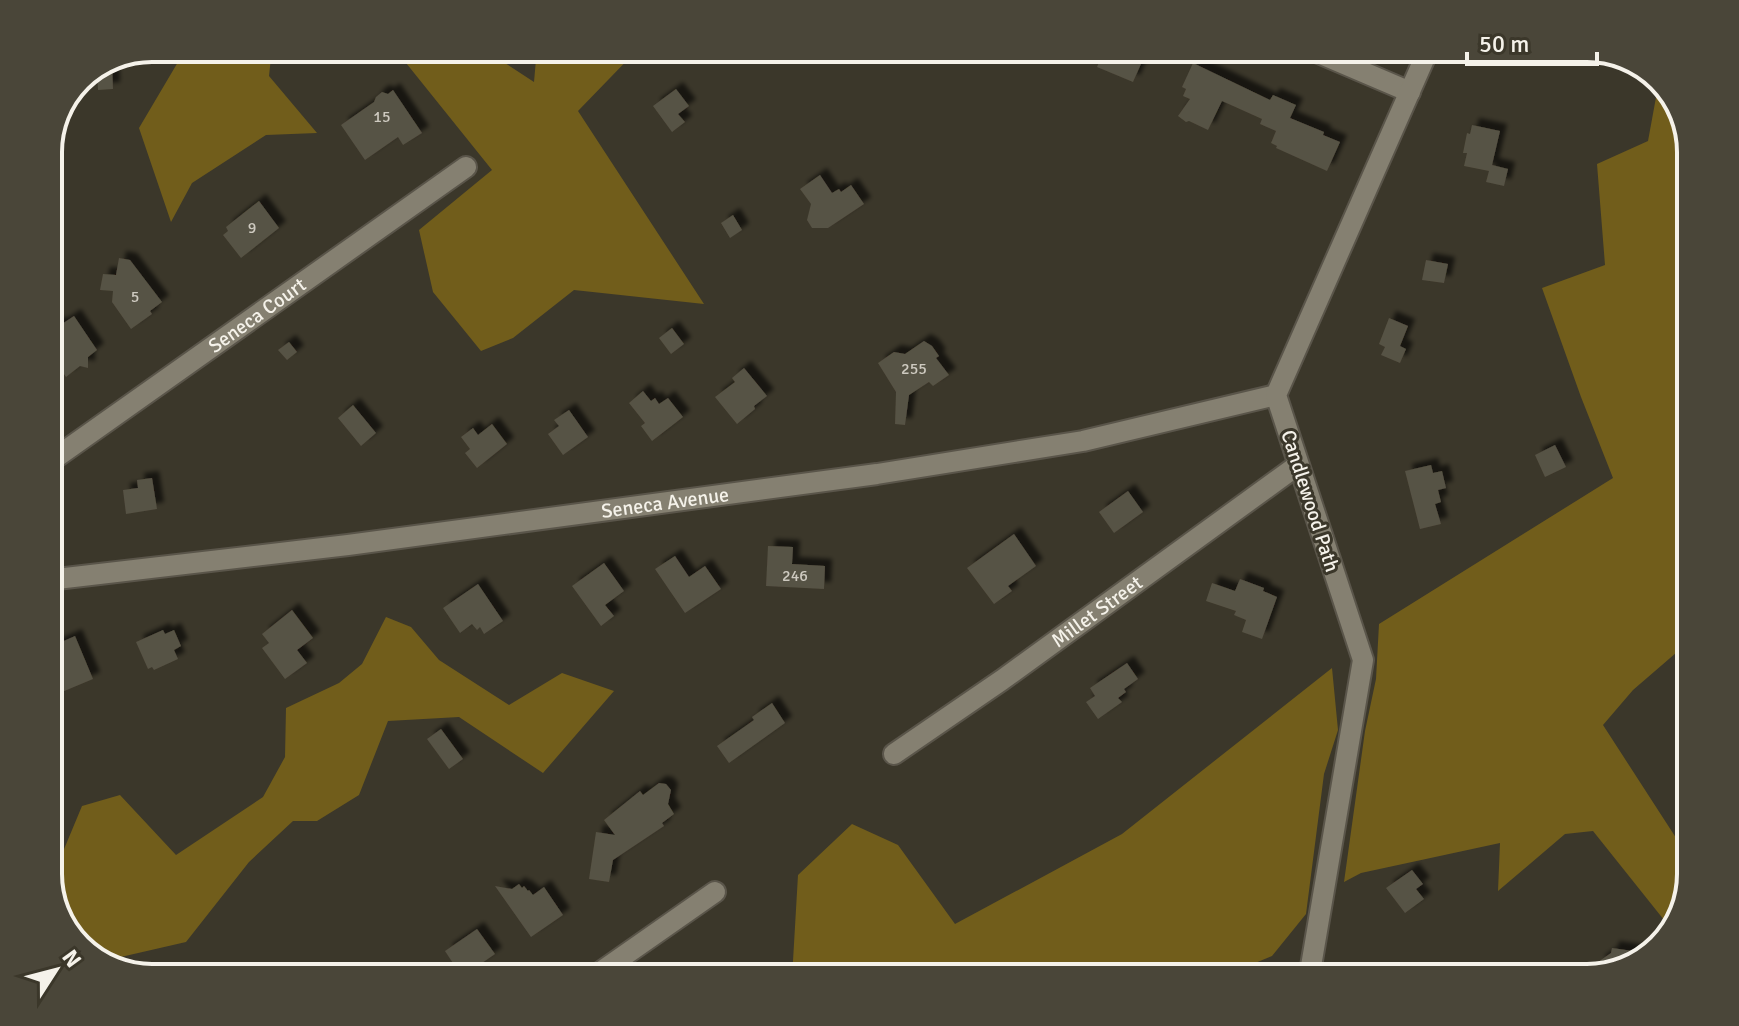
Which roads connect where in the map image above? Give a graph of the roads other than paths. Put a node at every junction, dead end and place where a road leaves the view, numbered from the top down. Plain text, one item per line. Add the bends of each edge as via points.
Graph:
1 (1340, 62) edge
2 (1423, 62) edge
3 (1410, 92) junction
4 (466, 167) dead end
5 (1276, 395) junction
6 (62, 453) edge
7 (1298, 465) junction
8 (62, 578) edge
9 (894, 754) dead end
10 (715, 892) dead end
11 (612, 964) edge
12 (1311, 964) edge

1 - 3 street
2 - 3 street
3 - 5 street
4 - 6 street, Seneca Court
5 - 7 street, Candlewood Path
5 - 8 street, Seneca Avenue via 1083,441 892,471
7 - 9 street, Millet Street
7 - 12 street, Candlewood Path via 1363,660
10 - 11 street

